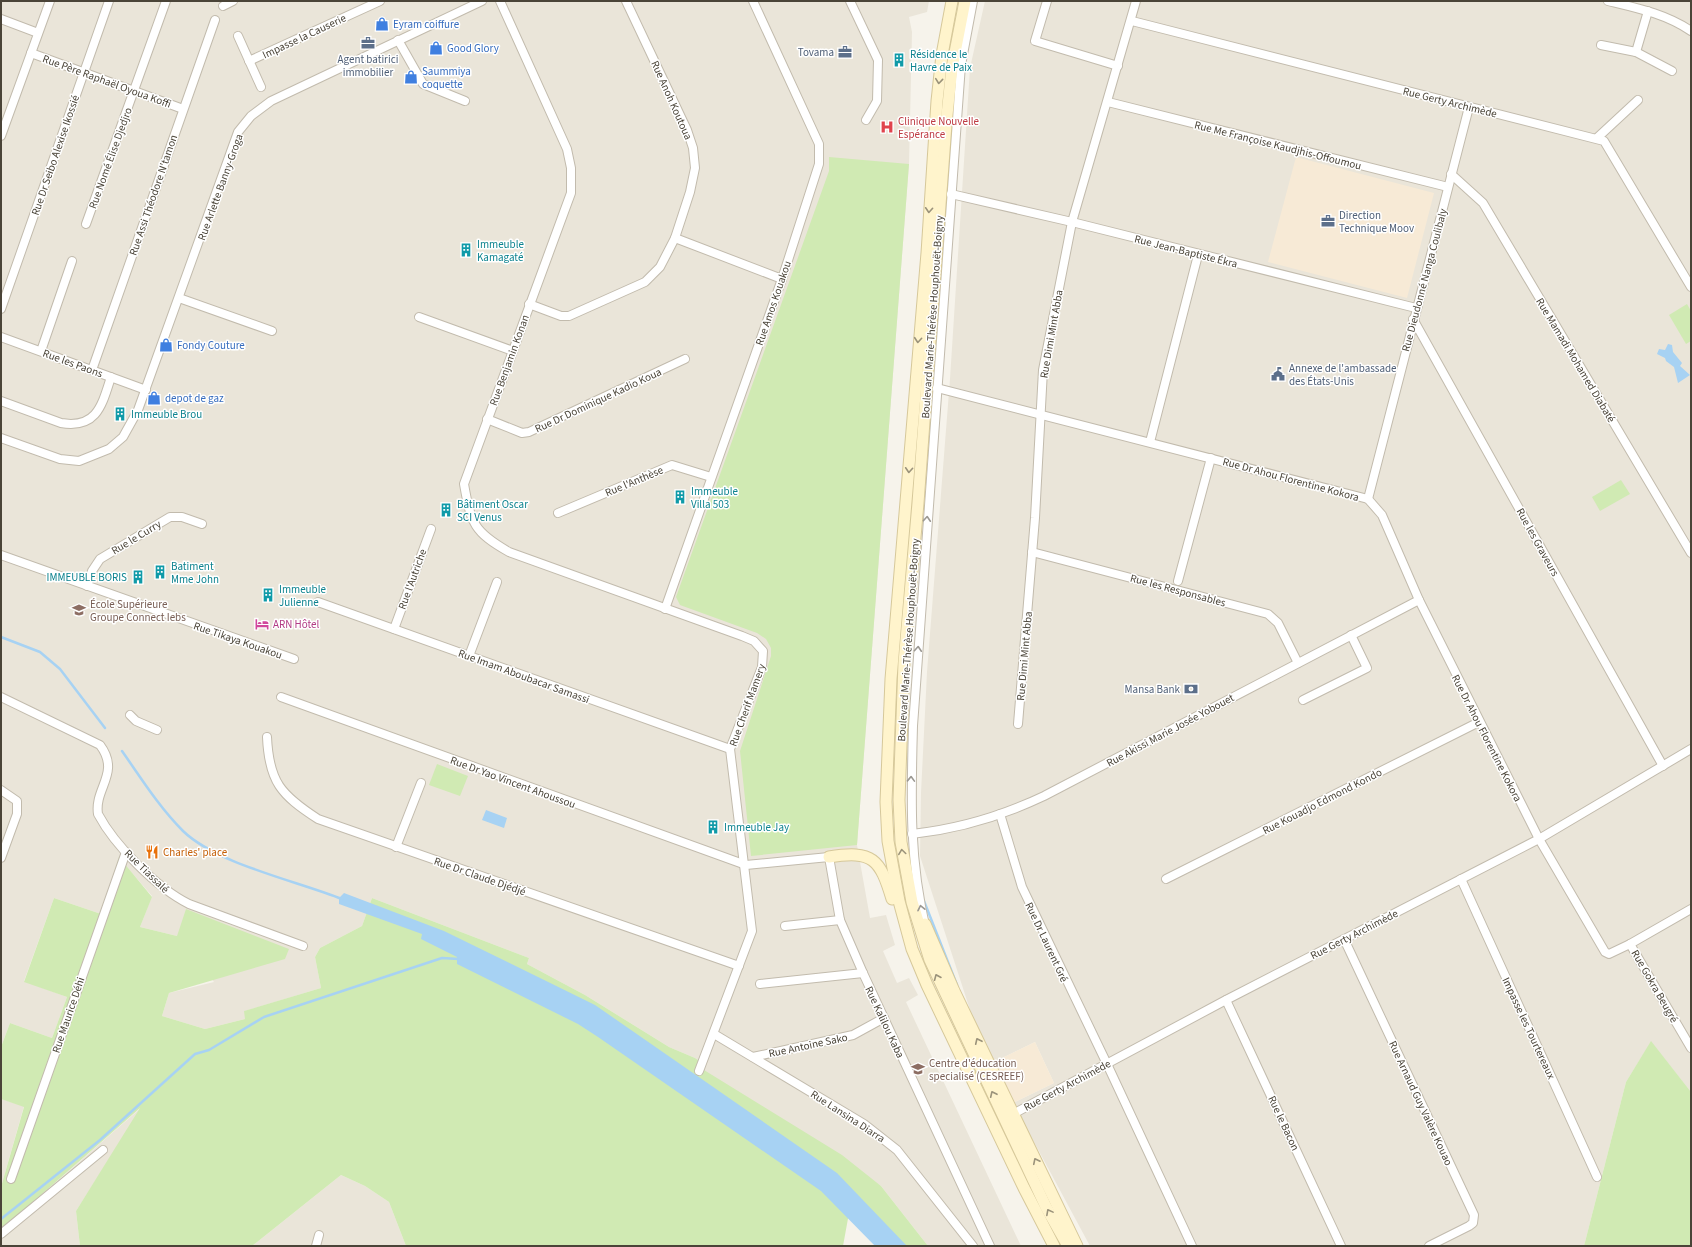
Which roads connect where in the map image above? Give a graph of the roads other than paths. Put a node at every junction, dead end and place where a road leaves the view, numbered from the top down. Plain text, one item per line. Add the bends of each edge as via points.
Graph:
1 (50, 1) edge
2 (109, 1) edge
3 (166, 1) edge
4 (234, 1) edge
5 (380, 1) edge
6 (482, 1) edge
7 (500, 1) edge
8 (626, 1) edge
9 (753, 1) edge
10 (850, 1) edge
11 (952, 1) edge
12 (965, 1) edge
13 (973, 1) edge
14 (1047, 1) edge
15 (1136, 1) edge
16 (1608, 1) edge
17 (223, 6) dead end
18 (1648, 11) junction
19 (1, 19) edge
20 (215, 20) dead end
21 (1132, 21) junction
22 (1691, 31) edge
23 (38, 33) junction
24 (238, 36) dead end
25 (398, 40) junction
26 (1601, 44) dead end
27 (1636, 52) junction
28 (31, 53) junction
29 (249, 61) junction
30 (1118, 66) junction
31 (1672, 71) dead end
32 (83, 73) junction
33 (261, 87) dead end
34 (134, 91) junction
35 (1638, 100) dead end
36 (464, 101) dead end
37 (1108, 102) junction
38 (1469, 107) junction
39 (183, 109) junction
40 (866, 120) dead end
41 (1, 136) edge
42 (1597, 138) junction
43 (1451, 174) junction
44 (1448, 187) junction
45 (954, 194) junction
46 (1072, 222) junction
47 (86, 224) dead end
48 (675, 238) junction
49 (1198, 255) junction
50 (72, 261) dead end
51 (782, 279) junction
52 (1691, 287) edge
53 (179, 298) junction
54 (529, 304) junction
55 (1416, 308) junction
56 (1, 309) edge
57 (419, 316) dead end
58 (1413, 319) junction
59 (272, 331) dead end
60 (1, 337) edge
61 (41, 351) junction
62 (513, 351) junction
63 (685, 359) dead end
64 (92, 370) junction
65 (111, 377) junction
66 (936, 388) junction
67 (146, 390) junction
68 (1, 401) edge
69 (1040, 414) junction
70 (487, 419) junction
71 (1, 438) edge
72 (1150, 442) junction
73 (1212, 458) junction
74 (711, 477) junction
75 (1368, 499) junction
76 (558, 513) dead end
77 (202, 524) dead end
78 (431, 529) dead end
79 (1032, 552) junction
80 (1691, 553) edge
81 (1, 555) edge
82 (1178, 581) dead end
83 (497, 582) dead end
84 (87, 586) junction
85 (1419, 600) junction
86 (318, 602) dead end
87 (665, 609) junction
88 (394, 629) junction
89 (1351, 635) junction
90 (469, 656) junction
91 (294, 660) dead end
92 (1298, 662) junction
93 (1, 697) edge
94 (281, 697) dead end
95 (1303, 700) dead end
96 (130, 715) dead end
97 (1479, 722) junction
98 (1018, 724) dead end
99 (157, 730) dead end
100 (267, 736) dead end
101 (730, 749) junction
102 (1691, 749) edge
103 (1663, 766) junction
104 (421, 782) dead end
105 (1, 790) edge
106 (1000, 814) junction
107 (912, 834) junction
108 (1538, 839) junction
109 (396, 847) junction
110 (126, 852) junction
111 (829, 857) junction
112 (1, 858) edge
113 (746, 865) junction
114 (1166, 879) dead end
115 (1460, 879) junction
116 (1691, 909) edge
117 (840, 920) junction
118 (925, 924) junction
119 (785, 926) dead end
120 (1344, 940) junction
121 (1630, 944) junction
122 (303, 946) dead end
123 (912, 949) junction
124 (930, 960) junction
125 (739, 966) junction
126 (863, 973) junction
127 (760, 984) dead end
128 (1226, 1000) junction
129 (884, 1018) junction
130 (714, 1034) junction
131 (1691, 1048) edge
132 (753, 1057) junction
133 (1107, 1064) junction
134 (699, 1071) dead end
135 (1013, 1114) junction
136 (103, 1150) dead end
137 (1597, 1177) dead end
138 (11, 1178) dead end
139 (1, 1234) edge
140 (319, 1235) dead end
141 (316, 1246) edge
142 (973, 1246) edge
143 (990, 1246) edge
144 (1054, 1246) edge
145 (1068, 1246) edge
146 (1077, 1246) edge
147 (1192, 1246) edge
148 (1341, 1246) edge
149 (1429, 1246) edge

1 - 23 street
2 - 32 street, Rue Dr Seibo Alexise Ikossié
3 - 34 street, Rue Nomé Élise Djedjro
4 - 17 street
5 - 29 street, Impasse la Causerie
6 - 25 street, Rue Arlette Banny-Groga
7 - 54 street, Rue Benjamin Konan via 567,149 571,168 571,193
8 - 48 street, Rue Anoh Koutoua via 687,130 693,148 695,168 692,184
9 - 51 street, Rue Amos Kouakou via 819,144 819,164
10 - 40 street via 878,60 877,101
11 -> 123 main road, Boulevard Marie-Thérèse Houphouët-Boigny via 937,101 927,253 888,721 888,841 899,902
124 -> 12 main road, Boulevard Marie-Thérèse Houphouët-Boigny via 904,867 899,821 900,755 904,663 946,124 952,68
13 - 45 street via 961,65
14 - 30 street via 1034,41
15 - 21 street, Rue Dimi Mint Abba
16 - 18 street
18 - 22 street via 1673,20
18 - 27 street
19 - 23 street
20 - 39 street, Rue Assi Théodore N'tamon
21 - 30 street, Rue Dimi Mint Abba
21 - 38 street, Rue Gerty Archimède
23 - 28 street
24 - 29 street
25 - 36 street via 423,84
25 - 53 street, Rue Arlette Banny-Groga via 271,101 251,116 238,132
26 - 27 street
27 - 31 street
28 - 32 street, Rue Père Raphaël Oyoua Koffi
28 - 41 street
29 - 33 street
30 - 37 street, Rue Dimi Mint Abba
32 - 34 street, Rue Père Raphaël Oyoua Koffi
32 - 56 street, Rue Dr Seibo Alexise Ikossié
34 - 39 street, Rue Père Raphaël Oyoua Koffi
34 - 47 street, Rue Nomé Élise Djedjro
35 - 42 street
37 - 44 street, Rue Me Françoise Kaudjhis-Offoumou
37 - 46 street, Rue Dimi Mint Abba
38 - 42 street, Rue Gerty Archimède
38 - 43 street, Rue Dieudonné Nanga Coulibaly
39 - 64 street, Rue Assi Théodore N'tamon
42 - 52 street via 1604,141
43 - 44 street, Rue Dieudonné Nanga Coulibaly
43 - 80 street, Rue Mamadi Mohamed Diabaté via 1483,203
44 - 55 street, Rue Dieudonné Nanga Coulibaly
45 - 46 street, Rue Jean-Baptiste Ékra
45 - 66 street
46 - 49 street, Rue Jean-Baptiste Ékra
46 - 69 street, Rue Dimi Mint Abba via 1043,370
48 - 51 street
48 - 54 street, Rue Anoh Koutoua via 660,267 645,282 578,314 561,316
49 - 55 street, Rue Jean-Baptiste Ékra
49 - 72 street
50 - 61 street
51 - 74 street, Rue Amos Kouakou
53 - 59 street
53 - 67 street, Rue Arlette Banny-Groga
54 - 62 street, Rue Benjamin Konan
55 - 58 street, Rue Dieudonné Nanga Coulibaly
57 - 62 street
58 - 75 street, Rue Dieudonné Nanga Coulibaly
58 - 103 street, Rue les Graveurs
60 - 61 street, Rue les Paons
61 - 64 street, Rue les Paons
62 - 70 street, Rue Benjamin Konan
63 - 70 street, Rue Dr Dominique Kadio Koua via 529,432 522,433
64 - 65 street, Rue les Paons
65 - 67 street, Rue les Paons
65 - 68 street via 101,408 93,417 71,425
66 - 69 street, Rue Dr Ahou Florentine Kokora
107 -> 66 street via 913,726
67 - 71 street, Rue Arlette Banny-Groga via 123,437 109,449 79,461 60,459
69 - 72 street, Rue Dr Ahou Florentine Kokora
69 - 79 street, Rue Dimi Mint Abba
70 - 87 street, Rue Benjamin Konan via 464,484 472,520 486,539 510,552
72 - 73 street, Rue Dr Ahou Florentine Kokora
73 - 75 street, Rue Dr Ahou Florentine Kokora
73 - 82 street
74 - 76 street, Rue l'Anthèse via 672,465
74 - 87 street, Rue Amos Kouakou
75 - 85 street, Rue Dr Ahou Florentine Kokora via 1382,515
77 - 84 street, Rue le Curry via 182,517 170,517 100,559 92,571
78 - 88 street, Rue l'Autriche
79 - 92 street, Rue les Responsables via 1268,614 1278,624
79 - 98 street, Rue Dimi Mint Abba
81 - 84 street, Rue Tikaya Kouakou
83 - 90 street
84 - 91 street, Rue Tikaya Kouakou
85 - 89 street, Rue Akissi Marie Josée Yobouet
85 - 97 street, Rue Dr Ahou Florentine Kokora
86 - 88 street, Rue Imam Aboubacar Samassi
87 - 101 street, Rue Cherif Mamery via 742,636 754,641 761,648 762,667
88 - 90 street, Rue Imam Aboubacar Samassi
89 - 92 street, Rue Akissi Marie Josée Yobouet
89 - 95 street via 1367,668
90 - 101 street, Rue Imam Aboubacar Samassi
92 - 106 street, Rue Akissi Marie Josée Yobouet via 1044,796
93 - 110 street, Rue Tiassalé via 100,745 106,754 109,767 97,810
94 - 113 street, Rue Dr Yao Vincent Ahoussou
96 - 99 street
97 - 108 street, Rue Dr Ahou Florentine Kokora
97 - 114 street, Rue Kouadjo Edmond Kondo
100 - 109 street, Rue Dr Claude Djédjé via 271,768 276,783 286,796 318,819
101 - 113 street, Rue Cherif Mamery
102 - 103 street, Rue Gerty Archimède
103 - 108 street, Rue Gerty Archimède
104 - 109 street
105 - 112 street via 17,801 17,814
106 - 107 street, Rue Akissi Marie Josée Yobouet via 944,830
106 - 133 street, Rue Dr Laurent Gré via 1022,887
118 -> 107 street via 914,869
108 - 115 street, Rue Gerty Archimède
108 - 121 street, Rue Dr Ahou Florentine Kokora via 1605,952 1609,954
109 - 125 street, Rue Dr Claude Djédjé
110 - 122 street, Rue Tiassalé via 173,896
110 - 138 street, Rue Maurice Déhi
111 - 113 street
111 - 117 street, Rue Kalilou Kaba
111 - 123 main road via 856,854 878,864 885,876 902,934
113 - 125 street, Rue Cherif Mamery via 752,930
115 - 120 street, Rue Gerty Archimède
115 - 137 street, Impasse les Tourtereaux
116 - 121 street
117 - 119 street
117 - 126 street, Rue Kalilou Kaba
118 - 124 street
135 -> 118 main road
120 - 128 street, Rue Gerty Archimède
120 - 149 street, Rue Arnaud Guy Valère Kouao via 1474,1215 1473,1223 1469,1226
121 - 131 street, Rue Gokra Beugré
123 - 144 main road, Boulevard Marie-Thérèse Houphouët-Boigny via 1024,1188
145 -> 124 main road, Boulevard Marie-Thérèse Houphouët-Boigny via 1046,1207
125 - 130 street, Rue Cherif Mamery
126 - 127 street
126 - 129 street, Rue Kalilou Kaba
128 - 133 street, Rue Gerty Archimède
128 - 148 street, Rue le Bacon
129 - 132 street, Rue Antoine Sako via 853,1035
129 - 143 street, Rue Kalilou Kaba
130 - 132 street, Rue Lansina Diarra
130 - 134 street, Rue Cherif Mamery
132 - 142 street, Rue Lansina Diarra via 864,1124 897,1150
133 - 135 street, Rue Gerty Archimède
133 - 147 street
146 -> 135 main road
136 - 139 street
140 - 141 street

